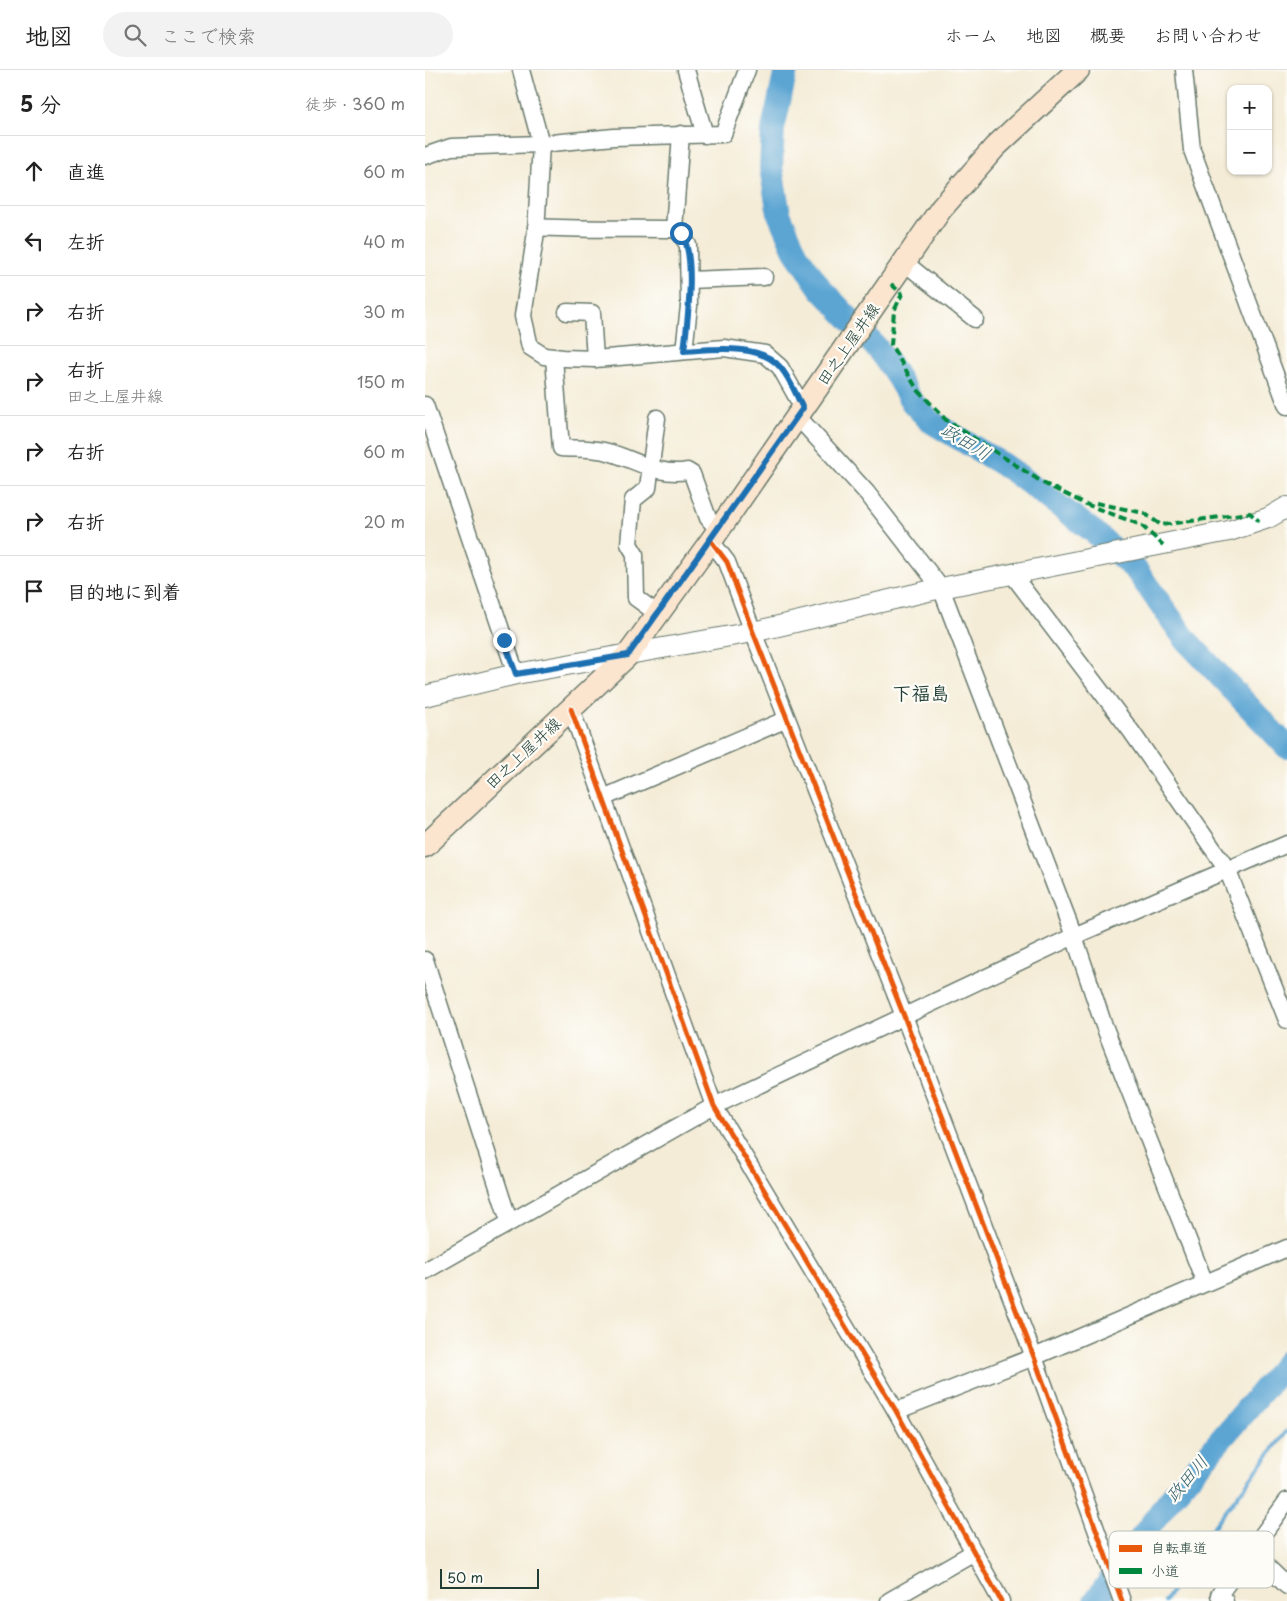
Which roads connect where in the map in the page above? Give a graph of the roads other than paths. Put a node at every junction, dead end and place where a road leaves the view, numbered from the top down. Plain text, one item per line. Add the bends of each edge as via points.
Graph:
1 (521, 70) edge
2 (686, 70) edge
3 (747, 70) edge
4 (1078, 70) edge
5 (1184, 70) edge
6 (681, 134) junction
7 (705, 135) junction
8 (541, 144) junction
9 (425, 156) edge
10 (536, 227) junction
11 (675, 229) junction
12 (905, 263) junction
13 (764, 277) dead end
14 (689, 280) junction
15 (567, 312) dead end
16 (975, 319) dead end
17 (684, 351) junction
18 (554, 358) junction
19 (595, 359) junction
20 (425, 405) edge
21 (1287, 406) edge
22 (800, 412) junction
23 (657, 418) dead end
24 (428, 425) edge
25 (651, 468) junction
26 (1287, 507) edge
27 (715, 536) junction
28 (1012, 574) junction
29 (941, 588) junction
30 (658, 614) junction
31 (753, 632) junction
32 (628, 655) junction
33 (516, 674) junction
34 (425, 696) edge
35 (571, 708) junction
36 (787, 719) junction
37 (603, 798) junction
38 (1287, 844) edge
39 (425, 846) edge
40 (1227, 869) junction
41 (1074, 936) junction
42 (425, 960) edge
43 (904, 1016) junction
44 (1287, 1020) edge
45 (714, 1106) junction
46 (509, 1221) junction
47 (1287, 1248) edge
48 (425, 1271) edge
49 (1205, 1283) junction
50 (1034, 1357) junction
51 (896, 1411) junction
52 (1287, 1501) edge
53 (1265, 1531) edge
54 (974, 1552) junction
55 (1109, 1565) edge
56 (1274, 1573) edge
57 (1287, 1586) edge
58 (1117, 1588) edge
59 (1223, 1588) edge
60 (889, 1601) edge
61 (1001, 1601) edge
62 (1122, 1601) edge
63 (1225, 1601) edge

1 - 8 street
2 - 7 street
3 - 7 street via 723,134
4 - 12 main road, 田之上屋井線 via 995,146 941,209
5 - 21 street via 1192,150
6 - 7 street
6 - 8 street
6 - 11 street
8 - 9 street via 451,147
8 - 10 street
10 - 11 street
10 - 18 street via 524,328 530,347
11 - 14 street via 688,245
12 - 16 street
12 - 22 main road, 田之上屋井線
13 - 14 street
14 - 17 street
15 - 19 street via 592,313
17 - 19 street
17 - 22 street via 724,348 765,354 780,367
18 - 19 street
18 - 25 street via 561,448 604,451
20 - 24 street
22 - 27 main road, 田之上屋井線
22 - 29 street
23 - 25 street
24 - 33 street
25 - 27 street via 692,474
25 - 30 street via 648,488 633,500 629,544 635,554 636,598
26 - 28 street via 1243,528
27 - 30 main road, 田之上屋井線
27 - 31 street
28 - 29 street
28 - 40 street via 1131,731
29 - 31 street
29 - 41 street
30 - 32 main road, 田之上屋井線
31 - 32 street
31 - 36 street
32 - 33 street
32 - 35 main road, 田之上屋井線
33 - 34 street
35 - 37 street
35 - 39 main road, 田之上屋井線
36 - 37 street
36 - 43 street
37 - 45 street
38 - 40 street
40 - 41 street
40 - 44 street
41 - 43 street
41 - 49 street via 1103,1023
42 - 46 street
43 - 45 street
43 - 50 street
45 - 46 street
45 - 51 street
46 - 48 street
47 - 49 street
49 - 50 street
50 - 51 street
50 - 55 street
51 - 54 street
52 - 53 street
54 - 60 street
54 - 61 street
56 - 57 street
58 - 62 street
59 - 63 street via 1219,1594

